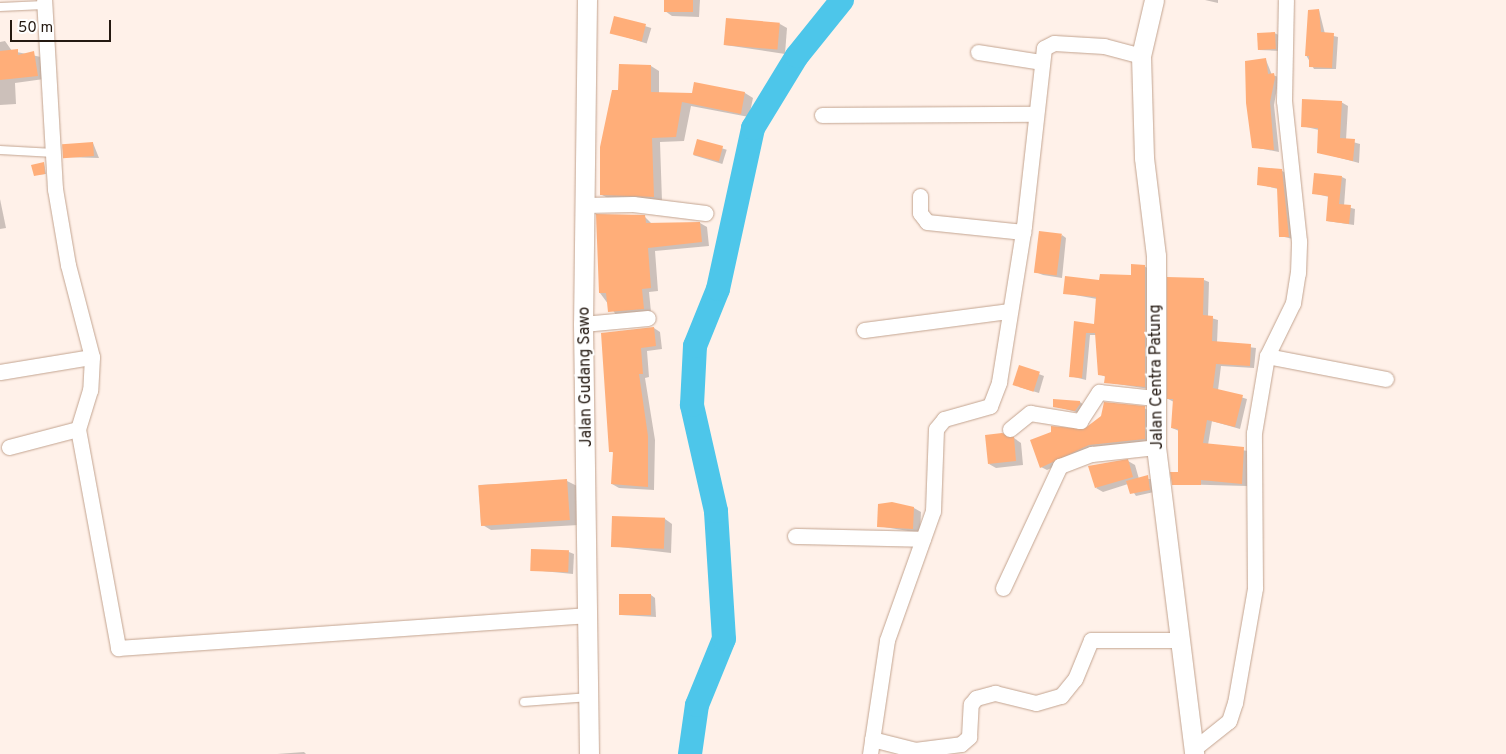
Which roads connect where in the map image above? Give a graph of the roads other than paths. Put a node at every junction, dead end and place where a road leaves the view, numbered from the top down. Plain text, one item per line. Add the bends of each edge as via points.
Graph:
1 (588, 0) edge
2 (1154, 0) edge
3 (1286, 0) edge
4 (44, 2) edge
5 (0, 7) edge
6 (978, 52) dead end
7 (1141, 56) junction
8 (1041, 62) junction
9 (1035, 114) junction
10 (822, 115) dead end
11 (0, 150) edge
12 (54, 153) junction
13 (920, 196) dead end
14 (585, 205) junction
15 (705, 212) dead end
16 (1023, 232) junction
17 (1008, 311) junction
18 (648, 318) dead end
19 (583, 324) junction
20 (864, 330) dead end
21 (1267, 356) junction
22 (92, 357) junction
23 (0, 372) edge
24 (1386, 379) dead end
25 (1155, 398) junction
26 (78, 429) junction
27 (1010, 429) dead end
28 (10, 447) dead end
29 (1156, 447) junction
30 (795, 536) dead end
31 (923, 539) junction
32 (1003, 588) dead end
33 (589, 615) junction
34 (1179, 640) junction
35 (589, 697) junction
36 (524, 702) dead end
37 (871, 747) edge
38 (1195, 751) edge
39 (589, 754) edge

1 - 14 street, Jalan Gudang Sawo
2 - 7 street, Jalan Centra Patung
3 - 21 street via 1284,101 1299,241 1298,273 1292,303
4 - 5 lane
4 - 12 street
6 - 8 street
7 - 8 street via 1104,46 1054,43 1044,48
7 - 25 street, Jalan Centra Patung via 1144,158 1156,256
8 - 9 street
9 - 10 street
9 - 16 street
11 - 12 lane
12 - 22 street via 61,229
13 - 16 street via 919,211 927,222
14 - 15 street via 633,204
14 - 19 street, Jalan Gudang Sawo
16 - 17 street
17 - 20 street
17 - 31 street via 999,382 990,406 944,419 936,429 936,484
18 - 19 street
19 - 33 street, Jalan Gudang Sawo
21 - 24 street
21 - 38 street via 1251,452 1255,588 1247,647 1229,721
22 - 23 street
22 - 26 street via 90,390
25 - 27 street via 1099,392 1080,422 1030,413
25 - 29 street, Jalan Centra Patung
26 - 28 street
26 - 33 street via 118,648
29 - 32 street via 1092,454 1060,466
29 - 34 street, Jalan Centra Patung
30 - 31 street
31 - 37 street via 885,650
33 - 35 street, Jalan Gudang Sawo
34 - 37 street via 1091,640 1075,679 1061,696 1036,703 995,693 976,698 971,704 969,737 961,744 915,750
34 - 38 street, Jalan Centra Patung
35 - 36 lane
35 - 39 street, Jalan Gudang Sawo

